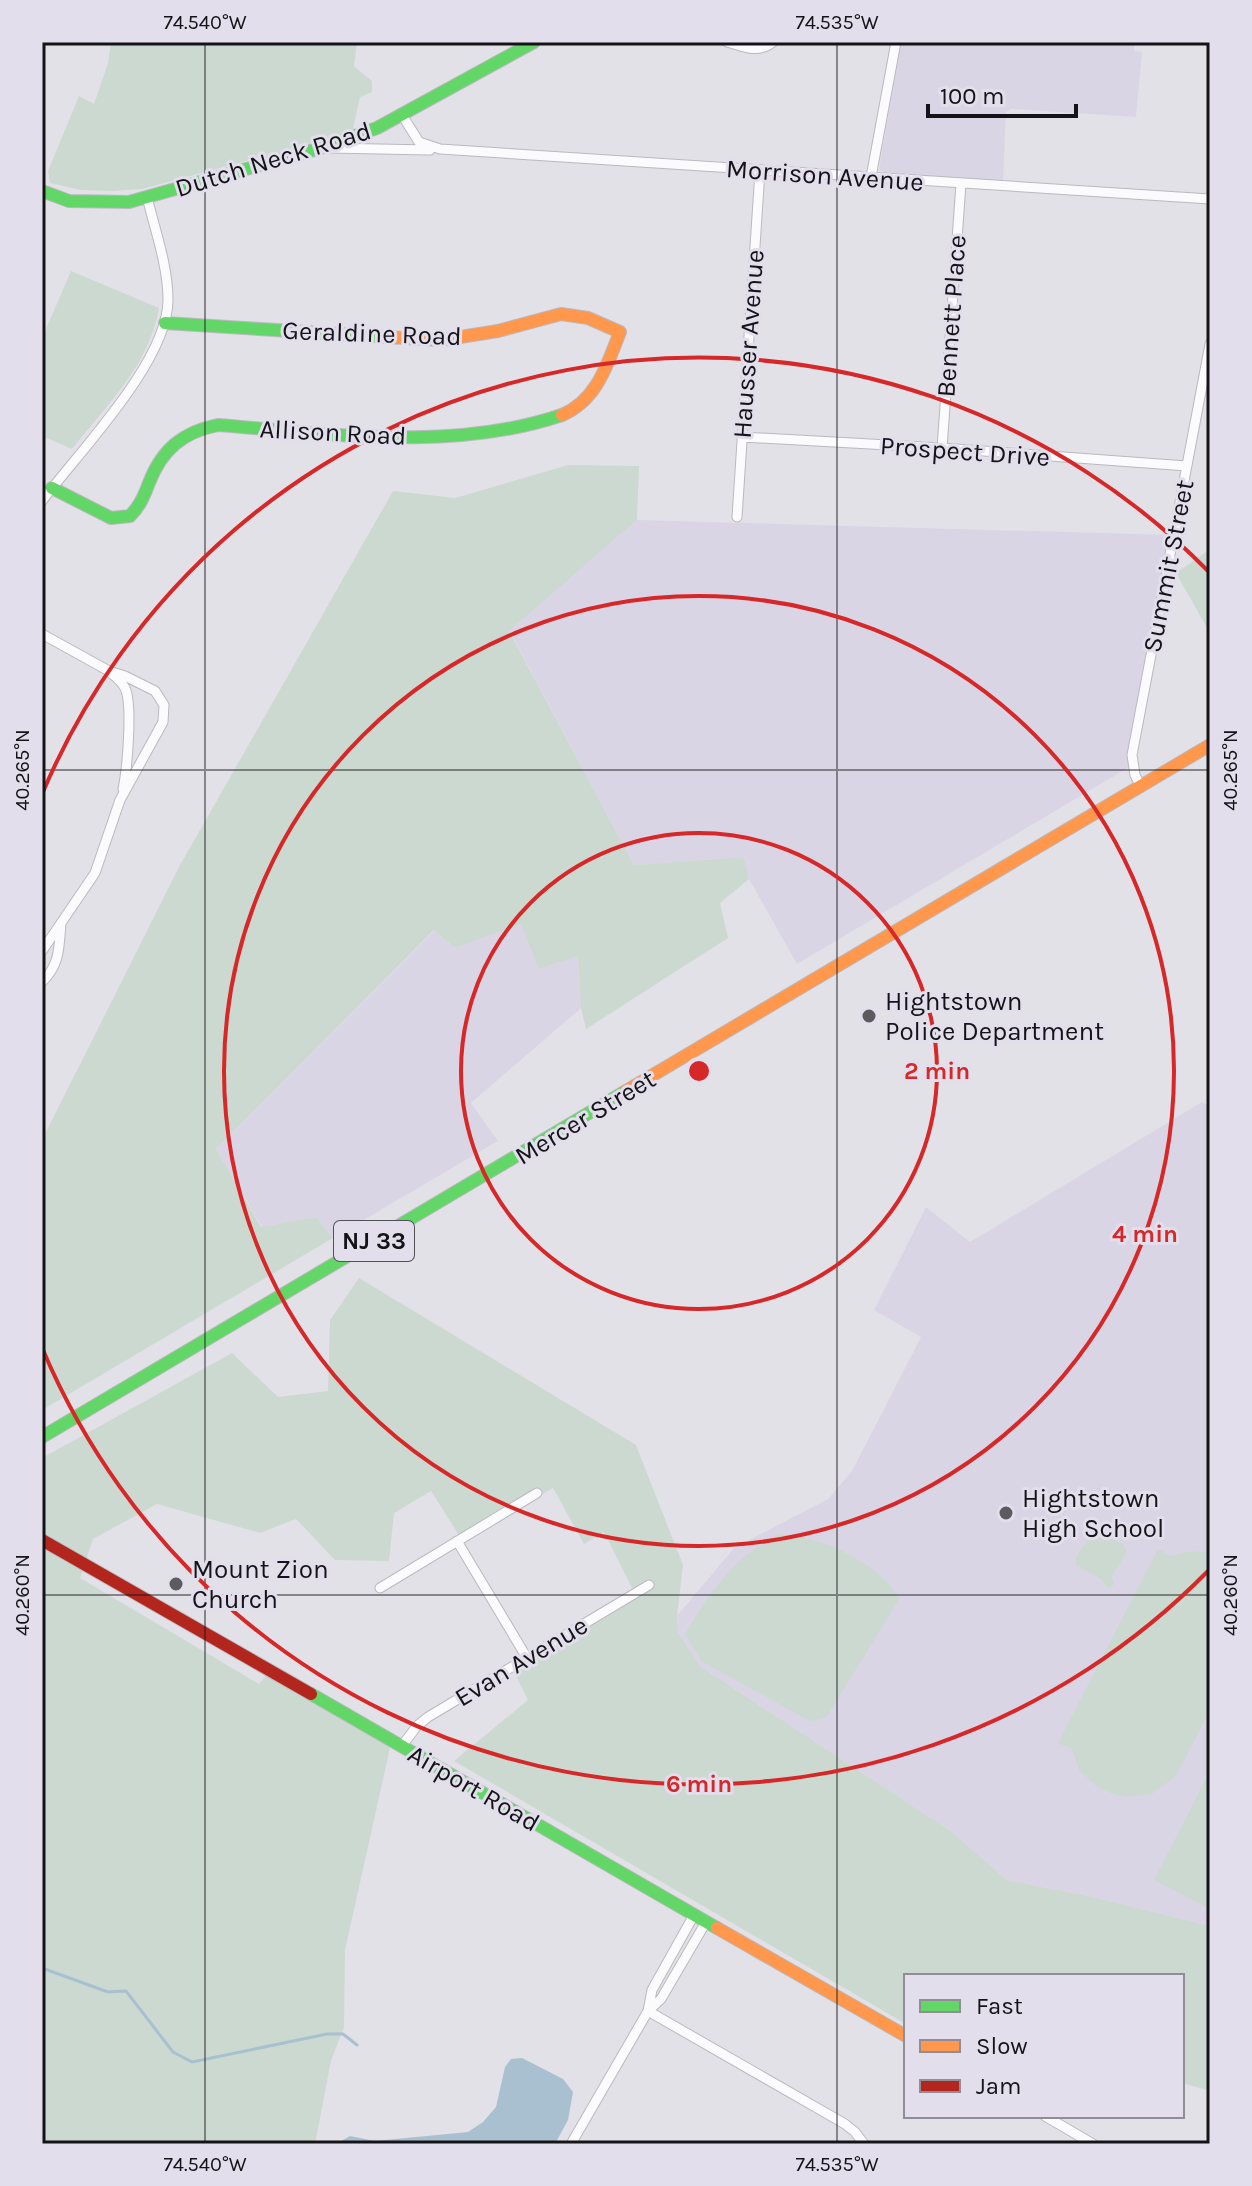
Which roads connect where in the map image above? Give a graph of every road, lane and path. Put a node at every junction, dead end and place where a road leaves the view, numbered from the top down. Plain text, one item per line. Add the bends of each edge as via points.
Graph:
1 (534, 42) edge
2 (727, 42) edge
3 (773, 42) edge
4 (896, 42) edge
5 (402, 115) junction
6 (321, 148) junction
7 (440, 149) junction
8 (760, 171) junction
9 (871, 177) junction
10 (961, 184) junction
11 (42, 191) edge
12 (147, 197) junction
13 (1210, 199) edge
14 (165, 323) junction
15 (620, 332) joint
16 (1210, 344) edge
17 (742, 437) junction
18 (942, 448) junction
19 (1187, 466) junction
20 (52, 488) junction
21 (42, 501) edge
22 (737, 517) dead end
23 (42, 634) edge
24 (109, 671) junction
25 (1210, 745) edge
26 (1141, 787) junction
27 (120, 800) junction
28 (61, 923) junction
29 (42, 951) edge
30 (42, 982) edge
31 (42, 1437) edge
32 (537, 1493) dead end
33 (42, 1540) edge
34 (457, 1541) junction
35 (649, 1585) dead end
36 (380, 1588) dead end
37 (527, 1658) junction
38 (401, 1747) junction
39 (694, 1915) junction
40 (706, 1922) junction
41 (648, 2011) junction
42 (904, 2035) edge
43 (1048, 2118) edge
44 (571, 2144) edge
45 (864, 2144) edge
46 (1093, 2144) edge

1 - 5 street, Dutch Neck Road
2 - 3 street via 754,49
4 - 9 street
5 - 6 street, Dutch Neck Road
5 - 7 street via 419,142
6 - 7 street, Morrison Avenue
6 - 12 street, Dutch Neck Road
7 - 8 street, Morrison Avenue
8 - 9 street, Morrison Avenue
8 - 17 street, Hausser Avenue
9 - 10 street, Morrison Avenue
10 - 13 street, Morrison Avenue
10 - 18 street, Bennett Place
11 - 12 street, Dutch Neck Road via 90,203
12 - 14 street via 167,283
14 - 15 street, Geraldine Road via 441,340 573,314
14 - 20 street via 149,362
15 - 20 street, Allison Road via 588,399 569,412 537,422 477,434 420,437 203,427 179,438 161,455 142,502 130,516 111,518
16 - 19 street, Summit Street
17 - 18 street, Prospect Drive
17 - 22 street, Hausser Avenue
18 - 19 street, Prospect Drive
19 - 26 street, Summit Street via 1132,755
20 - 21 street
23 - 24 street
24 - 27 street via 127,695 127,760
24 - 27 street via 155,691 164,705 163,722
25 - 26 street, Mercer Street / NJ 33
26 - 31 street, Mercer Street / NJ 33
27 - 28 street via 95,873
28 - 29 street
28 - 30 street via 60,952
32 - 34 street
33 - 38 street, Airport Road
34 - 36 street
34 - 37 street
35 - 37 street, Evan Avenue
37 - 38 street, Evan Avenue via 428,1717
38 - 39 street, Airport Road
39 - 40 street, Airport Road
39 - 41 street via 652,1990
40 - 41 street via 661,1999
40 - 42 street, Airport Road
41 - 44 street
41 - 45 street via 845,2124
43 - 46 street

